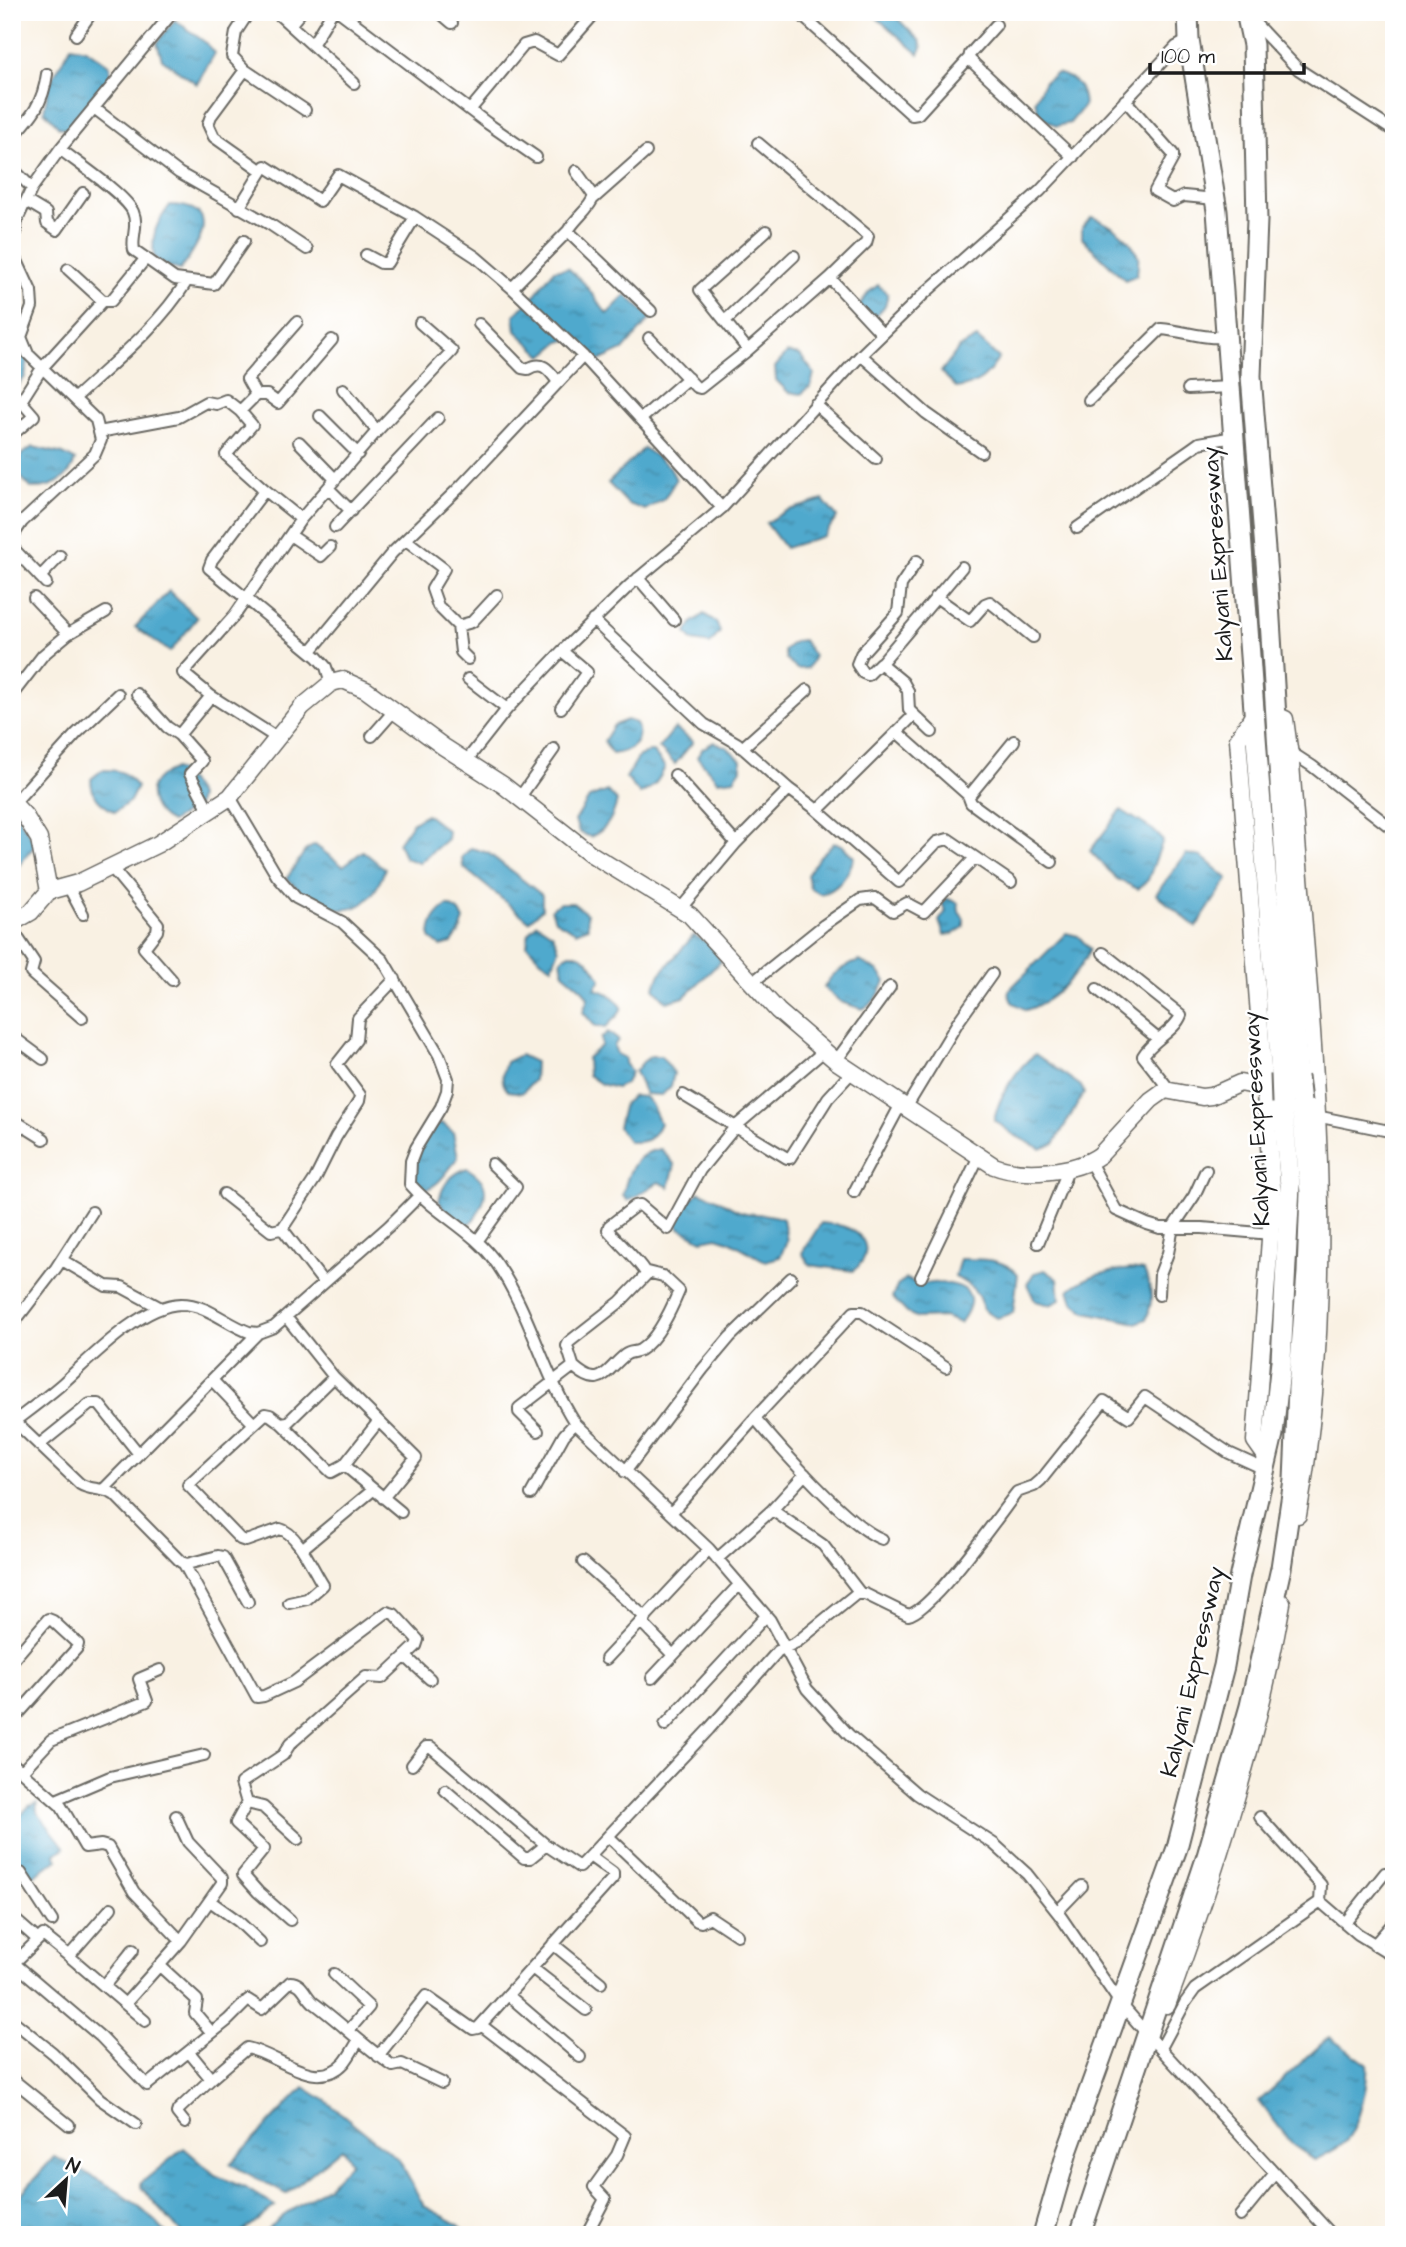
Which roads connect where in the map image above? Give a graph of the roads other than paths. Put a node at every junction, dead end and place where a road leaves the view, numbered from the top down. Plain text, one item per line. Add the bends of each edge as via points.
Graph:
1 (92, 12) edge
2 (173, 12) edge
3 (249, 12) edge
4 (276, 12) edge
5 (301, 12) edge
6 (332, 12) edge
7 (340, 12) edge
8 (439, 12) edge
9 (596, 12) edge
10 (798, 12) edge
11 (1188, 12) edge
12 (1247, 14) edge
13 (452, 23) dead end
14 (290, 25) junction
15 (996, 25) dead end
16 (76, 35) dead end
17 (1189, 40) junction
18 (312, 45) junction
19 (969, 58) junction
20 (245, 71) junction
21 (47, 74) dead end
22 (354, 83) dead end
23 (1125, 100) junction
24 (94, 108) junction
25 (305, 110) dead end
26 (470, 110) junction
27 (1394, 131) edge
28 (12, 138) edge
29 (758, 143) dead end
30 (60, 149) junction
31 (646, 152) dead end
32 (536, 157) dead end
33 (1073, 157) junction
34 (13, 170) edge
35 (262, 171) junction
36 (576, 171) dead end
37 (32, 188) junction
38 (83, 193) dead end
39 (594, 198) junction
40 (1214, 199) junction
41 (26, 201) junction
42 (239, 208) junction
43 (415, 217) junction
44 (568, 231) junction
45 (766, 231) dead end
46 (244, 240) dead end
47 (307, 249) dead end
48 (366, 255) dead end
49 (794, 256) dead end
50 (146, 258) junction
51 (68, 269) dead end
52 (830, 278) junction
53 (187, 281) junction
54 (512, 288) junction
55 (103, 301) junction
56 (651, 311) dead end
57 (725, 321) junction
58 (297, 322) dead end
59 (420, 323) dead end
60 (480, 324) dead end
61 (882, 334) junction
62 (1226, 337) junction
63 (649, 338) dead end
64 (332, 340) dead end
65 (748, 351) junction
66 (861, 355) junction
67 (583, 356) junction
68 (42, 368) junction
69 (688, 378) junction
70 (558, 382) junction
71 (1230, 387) junction
72 (343, 389) dead end
73 (1188, 389) dead end
74 (256, 395) junction
75 (75, 398) junction
76 (1088, 400) dead end
77 (815, 404) junction
78 (240, 411) junction
79 (320, 416) dead end
80 (438, 418) dead end
81 (641, 419) junction
82 (377, 431) junction
83 (99, 432) junction
84 (12, 435) edge
85 (1234, 437) junction
86 (299, 442) dead end
87 (981, 452) dead end
88 (358, 454) junction
89 (876, 459) dead end
90 (332, 484) junction
91 (265, 490) junction
92 (722, 508) junction
93 (351, 511) junction
94 (301, 519) junction
95 (335, 527) dead end
96 (1077, 528) dead end
97 (290, 535) junction
98 (12, 537) edge
99 (406, 540) junction
100 (12, 547) edge
101 (330, 547) dead end
102 (60, 556) dead end
103 (917, 561) dead end
104 (962, 567) dead end
105 (638, 578) junction
106 (497, 595) dead end
107 (936, 597) junction
108 (34, 598) dead end
109 (247, 598) junction
110 (106, 612) dead end
111 (593, 620) junction
112 (674, 620) dead end
113 (458, 626) junction
114 (68, 634) junction
115 (1033, 637) dead end
116 (562, 650) junction
117 (312, 651) junction
118 (467, 659) dead end
119 (881, 663) junction
120 (468, 680) dead end
121 (331, 683) junction
122 (807, 690) dead end
123 (118, 694) dead end
124 (137, 694) dead end
125 (12, 695) edge
126 (211, 696) junction
127 (561, 708) dead end
128 (507, 709) junction
129 (394, 711) junction
130 (1254, 714) junction
131 (914, 715) junction
132 (1276, 715) junction
133 (932, 732) dead end
134 (898, 733) junction
135 (179, 735) junction
136 (372, 736) dead end
137 (277, 738) junction
138 (1014, 741) dead end
139 (743, 748) junction
140 (554, 749) dead end
141 (1289, 751) junction
142 (467, 760) junction
143 (675, 775) dead end
144 (789, 789) junction
145 (230, 796) junction
146 (969, 796) junction
147 (520, 797) junction
148 (13, 803) edge
149 (209, 810) junction
150 (818, 810) junction
151 (1394, 830) edge
152 (736, 843) junction
153 (975, 858) junction
154 (1052, 862) dead end
155 (111, 867) junction
156 (1012, 882) dead end
157 (68, 886) junction
158 (49, 891) junction
159 (681, 908) junction
160 (83, 914) dead end
161 (12, 923) edge
162 (12, 929) edge
163 (1103, 953) dead end
164 (992, 974) dead end
165 (395, 979) junction
166 (172, 980) dead end
167 (753, 982) junction
168 (890, 987) dead end
169 (1097, 989) dead end
170 (82, 1018) dead end
171 (12, 1036) edge
172 (1158, 1039) junction
173 (830, 1056) junction
174 (43, 1059) dead end
175 (851, 1073) junction
176 (1290, 1075) junction
177 (1265, 1088) junction
178 (1169, 1089) junction
179 (682, 1095) dead end
180 (1299, 1098) junction
181 (904, 1106) junction
182 (1316, 1116) junction
183 (12, 1119) edge
184 (735, 1127) junction
185 (1394, 1132) edge
186 (44, 1139) dead end
187 (979, 1156) junction
188 (1090, 1162) junction
189 (492, 1164) dead end
190 (1069, 1168) junction
191 (1206, 1170) dead end
192 (854, 1192) dead end
193 (224, 1194) dead end
194 (420, 1195) junction
195 (92, 1212) dead end
196 (1173, 1227) junction
197 (282, 1229) junction
198 (1271, 1234) junction
199 (478, 1240) junction
200 (1038, 1243) dead end
201 (62, 1259) junction
202 (647, 1272) junction
203 (921, 1277) dead end
204 (790, 1278) dead end
205 (324, 1283) junction
206 (1159, 1295) dead end
207 (159, 1307) junction
208 (286, 1317) junction
209 (16, 1320) dead end
210 (258, 1333) junction
211 (573, 1366) junction
212 (946, 1367) dead end
213 (334, 1377) junction
214 (212, 1380) junction
215 (552, 1381) junction
216 (755, 1418) junction
217 (13, 1421) edge
218 (378, 1422) junction
219 (281, 1423) junction
220 (575, 1423) junction
221 (254, 1424) junction
222 (538, 1431) dead end
223 (39, 1445) junction
224 (139, 1454) junction
225 (1265, 1464) junction
226 (344, 1465) junction
227 (625, 1472) junction
228 (805, 1474) junction
229 (104, 1489) junction
230 (373, 1490) junction
231 (531, 1494) dead end
232 (383, 1498) junction
233 (772, 1510) junction
234 (401, 1512) dead end
235 (671, 1513) junction
236 (882, 1539) dead end
237 (302, 1549) junction
238 (709, 1549) junction
239 (717, 1559) junction
240 (583, 1562) dead end
241 (184, 1564) junction
242 (739, 1585) junction
243 (860, 1593) junction
244 (248, 1602) dead end
245 (289, 1603) dead end
246 (766, 1616) junction
247 (644, 1620) junction
248 (786, 1647) junction
249 (673, 1655) junction
250 (405, 1656) junction
251 (606, 1659) dead end
252 (12, 1661) edge
253 (160, 1670) dead end
254 (652, 1678) dead end
255 (430, 1679) dead end
256 (12, 1721) edge
257 (665, 1725) dead end
258 (204, 1755) dead end
259 (12, 1763) edge
260 (412, 1765) dead end
261 (22, 1771) junction
262 (445, 1790) dead end
263 (56, 1800) junction
264 (247, 1803) junction
265 (176, 1816) dead end
266 (1260, 1817) dead end
267 (608, 1836) junction
268 (298, 1839) dead end
269 (546, 1845) junction
270 (591, 1857) junction
271 (1385, 1873) dead end
272 (12, 1876) edge
273 (1082, 1886) dead end
274 (211, 1901) junction
275 (1320, 1902) junction
276 (111, 1908) dead end
277 (1057, 1912) junction
278 (12, 1917) edge
279 (290, 1920) dead end
280 (52, 1921) dead end
281 (1394, 1922) edge
282 (1345, 1923) junction
283 (737, 1934) dead end
284 (37, 1939) junction
285 (181, 1941) junction
286 (260, 1942) dead end
287 (553, 1944) junction
288 (1374, 1945) junction
289 (133, 1950) dead end
290 (69, 1955) junction
291 (1394, 1956) edge
292 (13, 1964) edge
293 (160, 1966) junction
294 (532, 1968) junction
295 (334, 1974) dead end
296 (601, 1983) dead end
297 (104, 1986) junction
298 (508, 1995) junction
299 (1120, 2003) junction
300 (125, 2004) junction
301 (586, 2010) dead end
302 (12, 2020) edge
303 (145, 2021) dead end
304 (481, 2025) junction
305 (349, 2029) junction
306 (212, 2033) junction
307 (359, 2039) junction
308 (1154, 2041) junction
309 (189, 2052) junction
310 (378, 2056) junction
311 (580, 2057) dead end
312 (12, 2079) edge
313 (211, 2079) junction
314 (442, 2083) dead end
315 (185, 2123) dead end
316 (136, 2124) dead end
317 (69, 2125) dead end
318 (1275, 2173) junction
319 (1240, 2216) dead end
320 (586, 2235) edge
321 (1043, 2235) edge
322 (1080, 2235) edge
323 (1332, 2235) edge

1 - 16 street
2 - 24 street
3 - 20 street via 236,32 232,56
4 - 14 street
5 - 14 street
6 - 18 street
7 - 26 street
8 - 13 street
9 - 26 street via 558,55 534,42 524,45
10 - 19 street via 912,115 918,114
11 - 17 highway, Kalyani Expressway
12 - 27 street via 1298,69
12 - 132 highway, Kalyani Expressway via 1253,46 1257,220 1251,376
14 - 18 street
15 - 19 street
17 - 23 street via 1176,47
17 - 40 highway, Kalyani Expressway
18 - 22 street
19 - 33 street
20 - 25 street
20 - 35 street via 208,124 214,136
21 - 28 street via 36,111
23 - 33 street
23 - 40 street via 1173,154 1155,191 1173,201 1184,196
24 - 30 street
24 - 42 street via 179,173
26 - 32 street
29 - 52 street via 868,236
30 - 37 street
30 - 50 street via 132,209 137,227 134,250
31 - 39 street
33 - 61 street
34 - 37 street
35 - 42 street
35 - 43 street via 265,166 320,201 338,175
36 - 39 street
37 - 41 street
38 - 41 street via 57,230 47,223 46,214
39 - 44 street
40 - 62 highway, Kalyani Expressway
41 - 68 street via 17,220 13,252 31,291 32,307 21,337 28,354
42 - 47 street
43 - 48 street via 387,262
43 - 54 street via 476,257
44 - 54 street
44 - 56 street
45 - 57 street via 700,290
46 - 53 street via 214,284
49 - 57 street
50 - 53 street via 174,279
50 - 55 street via 111,302
51 - 55 street
52 - 61 street
52 - 65 street
53 - 75 street via 148,330
54 - 67 street
55 - 68 street
57 - 65 street
58 - 74 street via 247,379
59 - 82 street via 452,351
60 - 70 street via 522,368 542,365
61 - 66 street
62 - 71 highway, Kalyani Expressway
62 - 76 street via 1208,339 1161,329
63 - 69 street
64 - 74 street via 278,403 267,394
65 - 69 street via 702,387
66 - 77 street
66 - 87 street via 926,413
67 - 70 street
67 - 81 street
68 - 75 street
68 - 84 street via 21,401 34,416
69 - 81 street
70 - 99 street
71 - 73 street
71 - 85 highway, Kalyani Expressway
72 - 82 street
74 - 78 street
75 - 83 street via 96,420
77 - 89 street
77 - 92 street
78 - 83 street via 226,400 206,402 179,417
78 - 91 street via 252,425 226,455
79 - 88 street
80 - 93 street
81 - 92 street
82 - 88 street
83 - 98 street via 95,454 22,522
85 - 96 street via 1192,447
85 - 130 highway, Kalyani Expressway
86 - 90 street
88 - 90 street
90 - 93 street
90 - 94 street
91 - 94 street
91 - 109 street via 209,568
92 - 105 street
93 - 95 street
94 - 97 street
97 - 101 street via 321,556
97 - 109 street
99 - 113 street via 444,569 432,589 438,606
99 - 117 street
100 - 102 street via 43,580
103 - 119 street via 901,585 898,612 856,661 868,675
104 - 107 street
105 - 111 street
105 - 112 street
106 - 113 street via 472,622
107 - 115 street via 970,621 990,602
107 - 119 street
108 - 114 street
109 - 117 street
109 - 126 street via 183,673
110 - 114 street
111 - 116 street
111 - 139 street via 712,730
113 - 118 street via 461,652
114 - 125 street via 43,654
116 - 127 street via 586,672
116 - 128 street
117 - 121 street via 326,667
119 - 131 street via 906,687 908,707
120 - 128 street
121 - 129 street via 343,680 354,684
121 - 137 street via 302,707
122 - 139 street
123 - 148 street
124 - 135 street
126 - 135 street
126 - 137 street
128 - 142 street
129 - 136 street
129 - 142 street
130 - 176 highway, Kalyani Expressway
130 - 177 street via 1238,739
131 - 133 street
131 - 134 street
132 - 141 street via 1285,719
132 - 176 highway, Kalyani Expressway
134 - 146 street
134 - 150 street
135 - 149 street via 202,761 190,774
137 - 145 street
138 - 146 street
139 - 144 street
140 - 147 street
141 - 151 street
141 - 180 street
142 - 147 street
143 - 152 street
144 - 150 street
144 - 152 street
145 - 149 street
145 - 165 street via 277,876 296,898 351,929 378,954
146 - 154 street via 971,803
147 - 159 street via 591,854
148 - 158 street via 38,839
149 - 155 street via 158,844
150 - 153 street via 899,882 940,840 948,839
152 - 159 street
153 - 156 street
153 - 167 street via 924,912 907,903 891,911 875,898 865,898
155 - 157 street
155 - 166 street via 158,924 144,948
157 - 158 street
157 - 160 street
158 - 161 street via 31,912
159 - 167 street
162 - 170 street via 34,962 31,973
163 - 172 street via 1181,1014
164 - 181 street
165 - 194 street via 439,1055 447,1079 441,1107 411,1161 409,1180
165 - 197 street via 358,1018 356,1040 337,1064 360,1095 359,1101
167 - 173 street
168 - 173 street
169 - 172 street
171 - 174 street
172 - 178 street via 1143,1059
173 - 175 street
173 - 184 street
175 - 181 street
175 - 184 street via 828,1098 790,1158
176 - 180 highway, Kalyani Expressway, bridge
177 - 178 street via 1240,1083 1202,1097
177 - 180 street
177 - 198 street
178 - 188 street via 1150,1100
179 - 184 street
180 - 182 street
180 - 225 highway, Kalyani Expressway via 1281,1361
180 - 308 highway, Kalyani Expressway via 1310,1192 1307,1273 1294,1480 1281,1568 1250,1706
181 - 187 street
181 - 192 street
182 - 185 street
182 - 308 street via 1321,1284 1306,1472 1275,1643 1255,1722 1217,1857
183 - 186 street
184 - 202 street via 701,1170 668,1228 640,1205 609,1226 622,1248
187 - 190 street via 1013,1171
187 - 203 street
188 - 190 street
188 - 196 street via 1116,1210 1160,1228
189 - 199 street via 516,1187
190 - 200 street
191 - 196 street
193 - 197 street via 271,1231
194 - 199 street
194 - 205 street
195 - 201 street
196 - 198 street
196 - 206 street
197 - 205 street
198 - 225 street via 1255,1441
199 - 215 street via 505,1277
201 - 207 street via 106,1286 122,1287
201 - 209 street
202 - 211 street via 620,1302 569,1342
202 - 211 street via 663,1276 679,1291 658,1333 601,1377 590,1379
204 - 227 street via 717,1353
205 - 208 street
207 - 210 street via 198,1307 241,1330
207 - 217 street via 113,1337
208 - 210 street
208 - 213 street
210 - 214 street
211 - 215 street
212 - 216 street via 856,1311
213 - 218 street
213 - 219 street via 288,1422
214 - 221 street
214 - 224 street
215 - 220 street
215 - 222 street via 519,1410
216 - 228 street
216 - 235 street
217 - 223 street
218 - 226 street
218 - 232 street via 416,1460
219 - 221 street via 268,1413
219 - 226 street via 331,1472
220 - 227 street
220 - 231 street
221 - 237 street via 188,1487 240,1539 284,1529
223 - 224 street via 94,1404
223 - 229 street via 82,1486
224 - 229 street
225 - 243 street via 1229,1453 1145,1397 1129,1418 1104,1401 1041,1480 1017,1492 916,1612 904,1614
225 - 299 highway, Kalyani Expressway via 1224,1666 1180,1835
226 - 230 street
227 - 235 street
228 - 233 street
228 - 236 street via 872,1536
229 - 241 street
230 - 232 street
230 - 237 street
232 - 234 street
233 - 239 street
233 - 243 street via 823,1545
235 - 238 street
237 - 245 street via 323,1586 307,1599
238 - 239 street
238 - 247 street
239 - 242 street
240 - 247 street
241 - 244 street via 223,1557
241 - 250 street via 257,1697 294,1682 387,1612 418,1640
242 - 246 street
242 - 249 street
243 - 248 street
246 - 248 street
246 - 257 street
247 - 249 street
247 - 251 street
248 - 267 street
248 - 277 street via 807,1689 849,1735 917,1794 1003,1852
249 - 254 street
250 - 255 street
250 - 264 street via 381,1678 366,1677 283,1755 242,1783
252 - 256 street via 48,1619 78,1644
253 - 261 street via 139,1679 146,1701 51,1740
258 - 263 street via 118,1775
259 - 261 street
260 - 269 street via 431,1747
261 - 263 street
262 - 269 street via 524,1858
263 - 285 street via 85,1847 108,1847 134,1892
264 - 268 street via 264,1808
264 - 279 street via 236,1823 264,1850 243,1875
265 - 274 street via 188,1842 223,1880
266 - 275 street via 1321,1885
267 - 270 street
267 - 283 street via 695,1920 710,1917
269 - 270 street via 577,1867
270 - 287 street via 614,1877
271 - 282 street
272 - 280 street via 21,1874
273 - 277 street
274 - 285 street
274 - 286 street
275 - 282 street
275 - 308 street via 1195,1989
276 - 290 street
277 - 299 street
278 - 284 street
281 - 288 street
282 - 288 street
284 - 290 street via 45,1936
284 - 292 street
285 - 293 street
287 - 294 street
287 - 296 street
288 - 291 street
289 - 297 street
290 - 297 street
292 - 309 street via 101,2037 147,2085
293 - 300 street
293 - 306 street via 197,2000 195,2013
294 - 298 street
294 - 301 street
295 - 305 street via 369,2007
297 - 300 street
298 - 304 street
298 - 311 street
299 - 308 street
299 - 321 highway, Kalyani Expressway
300 - 303 street
302 - 316 street via 100,2099
304 - 310 street via 473,2029 426,1997
304 - 320 street via 625,2136 594,2187 605,2199
305 - 306 street via 312,2002 293,1981 262,2009 248,2000
305 - 307 street
306 - 309 street
307 - 310 street
307 - 313 street via 344,2063 332,2072 303,2073 247,2048
308 - 318 street
308 - 322 highway, Kalyani Expressway
309 - 313 street
310 - 314 street
312 - 317 street
313 - 315 street via 178,2110
318 - 319 street
318 - 323 street

